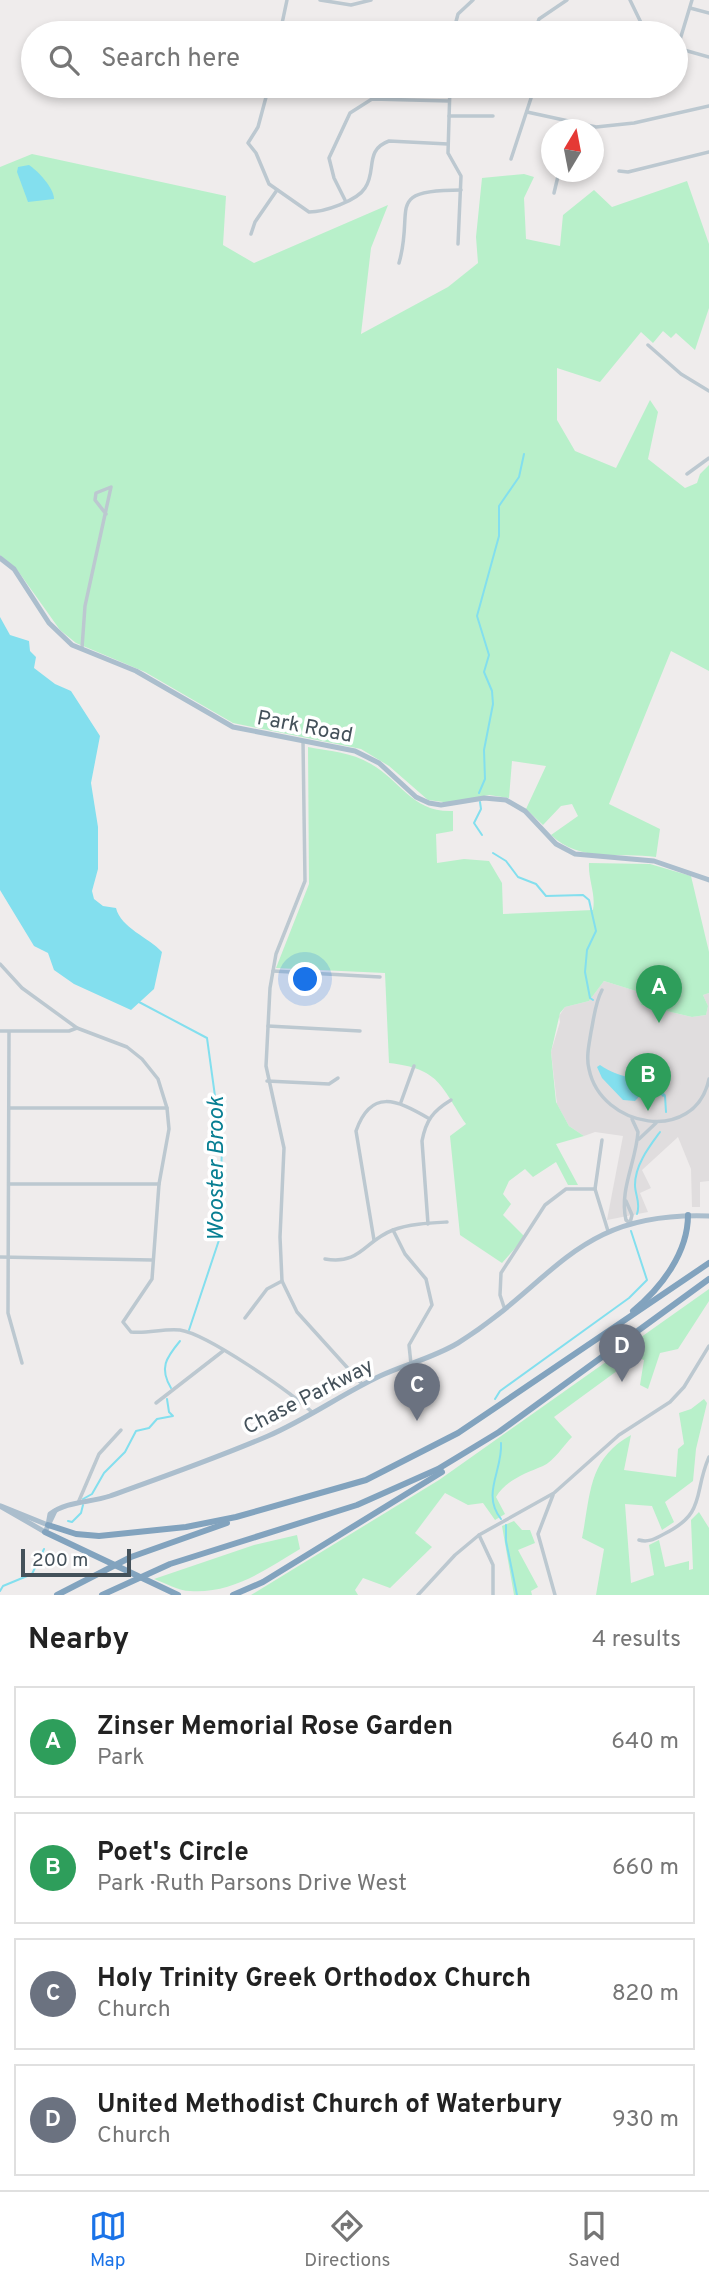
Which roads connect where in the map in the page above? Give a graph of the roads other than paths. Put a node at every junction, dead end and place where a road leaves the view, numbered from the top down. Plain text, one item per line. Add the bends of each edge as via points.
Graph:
1 (287, 0) edge
2 (320, 0) edge
3 (371, 0) edge
4 (473, 0) edge
5 (567, 0) edge
6 (630, 0) edge
7 (692, 0) edge
8 (690, 8) junction
9 (709, 13) edge
10 (283, 21) edge
11 (456, 21) edge
12 (538, 21) edge
13 (640, 21) edge
14 (686, 21) edge
15 (688, 50) edge
16 (709, 57) edge
17 (266, 98) edge
18 (449, 98) edge
19 (531, 98) edge
20 (449, 101) junction
21 (709, 106) edge
22 (527, 112) junction
23 (449, 116) junction
24 (493, 116) dead end
25 (554, 119) edge
26 (604, 126) edge
27 (448, 144) junction
28 (709, 152) edge
29 (511, 159) dead end
30 (619, 171) dead end
31 (557, 182) edge
32 (277, 190) junction
33 (461, 190) junction
34 (554, 193) dead end
35 (345, 200) junction
36 (251, 234) dead end
37 (458, 244) dead end
38 (399, 263) dead end
39 (648, 345) dead end
40 (709, 391) edge
41 (709, 458) edge
42 (687, 474) dead end
43 (106, 514) junction
44 (0, 558) edge
45 (82, 650) junction
46 (303, 741) junction
47 (709, 880) edge
48 (0, 964) edge
49 (273, 971) junction
50 (380, 977) dead end
51 (602, 990) dead end
52 (268, 1026) junction
53 (77, 1028) junction
54 (0, 1031) edge
55 (360, 1031) dead end
56 (9, 1032) junction
57 (414, 1066) dead end
58 (338, 1078) dead end
59 (709, 1079) edge
60 (267, 1081) junction
61 (450, 1100) dead end
62 (401, 1102) junction
63 (9, 1108) junction
64 (167, 1108) junction
65 (428, 1118) junction
66 (631, 1118) junction
67 (657, 1122) junction
68 (602, 1140) dead end
69 (638, 1141) junction
70 (9, 1184) junction
71 (159, 1184) junction
72 (594, 1189) junction
73 (688, 1215) junction
74 (709, 1216) edge
75 (447, 1222) dead end
76 (630, 1223) junction
77 (428, 1224) junction
78 (393, 1230) junction
79 (608, 1231) junction
80 (374, 1240) junction
81 (0, 1257) edge
82 (9, 1257) junction
83 (325, 1259) dead end
84 (152, 1260) junction
85 (709, 1263) edge
86 (709, 1279) edge
87 (282, 1281) junction
88 (504, 1307) junction
89 (246, 1318) dead end
90 (709, 1346) edge
91 (223, 1351) junction
92 (575, 1355) junction
93 (22, 1363) dead end
94 (411, 1364) junction
95 (363, 1385) junction
96 (156, 1403) dead end
97 (314, 1413) junction
98 (121, 1430) dead end
99 (499, 1432) junction
100 (709, 1457) edge
101 (554, 1493) junction
102 (306, 1498) junction
103 (542, 1499) junction
104 (81, 1503) junction
105 (0, 1506) edge
106 (549, 1506) junction
107 (47, 1529) junction
108 (479, 1535) junction
109 (639, 1540) dead end
110 (57, 1595) edge
111 (102, 1595) edge
112 (178, 1595) edge
113 (233, 1595) edge
114 (418, 1595) edge
115 (493, 1595) edge
116 (555, 1595) edge

1 - 10 street
2 - 3 street via 351,5
4 - 11 street
5 - 12 street
6 - 13 street
7 - 8 street
8 - 9 street
8 - 14 street
15 - 16 street
17 - 32 street via 248,143 265,178
18 - 20 street
19 - 22 street
20 - 23 street
20 - 35 street via 372,99 350,113 329,158
21 - 26 street
22 - 25 street
22 - 29 street
23 - 24 street
23 - 27 street
27 - 33 street via 450,160 461,176
27 - 35 street via 382,144 374,150 367,186
28 - 30 street
31 - 34 street
32 - 35 street via 309,212
32 - 36 street
33 - 37 street
33 - 38 street via 426,190 412,198 406,207
39 - 40 street
41 - 42 street
43 - 43 street via 94,500 106,486 111,487
43 - 45 street via 85,606
44 - 45 main road, Park Road via 14,569 61,636
45 - 46 main road, Park Road via 136,671 233,727
46 - 47 main road, Park Road via 366,755 429,803 506,800 525,811 556,844 575,854 654,861
46 - 49 street via 306,881
48 - 53 street via 22,988
49 - 50 street
49 - 52 street
51 - 66 street via 588,1050 589,1072 604,1100
52 - 55 street
52 - 60 street
53 - 56 street
53 - 64 street via 127,1047 142,1059 158,1079
54 - 56 street
56 - 63 street
57 - 62 street
58 - 60 street via 329,1084
59 - 67 street via 695,1107
60 - 87 street via 284,1147
61 - 65 street
62 - 65 street
62 - 80 street via 382,1100 362,1114 356,1131
63 - 64 street
63 - 70 street
64 - 71 street via 169,1129
65 - 77 street via 422,1141
66 - 67 street
66 - 69 street via 637,1125
67 - 69 street
68 - 72 street
69 - 76 street via 628,1172 625,1217
70 - 71 street
70 - 82 street
71 - 84 street
72 - 79 street
72 - 88 street via 566,1189 545,1205 501,1273
73 - 74 main road, Chase Parkway
73 - 76 main road, Chase Parkway
73 - 92 highway via 679,1254 656,1289
75 - 77 street
76 - 79 main road, Chase Parkway
77 - 78 street
78 - 80 street
78 - 94 street via 426,1279 432,1305 409,1345
79 - 88 main road, Chase Parkway via 568,1254
80 - 83 street via 359,1256 340,1262
81 - 82 street
82 - 84 street
82 - 93 street via 8,1313
84 - 91 street via 152,1279 123,1322 131,1332 190,1332
85 - 92 highway
86 - 99 highway
87 - 89 street via 267,1289
87 - 95 street via 297,1312
88 - 94 main road, Chase Parkway via 455,1344
90 - 101 street via 670,1402 619,1435
91 - 96 street
91 - 97 street
92 - 102 highway via 421,1455 366,1480
94 - 95 main road, Chase Parkway
95 - 97 main road, Chase Parkway
97 - 104 main road, Chase Parkway via 243,1446
98 - 104 street via 99,1454
99 - 111 highway via 438,1469 374,1499 186,1559
99 - 113 highway via 284,1570
100 - 109 street via 700,1500 689,1518 649,1541
101 - 103 street
101 - 106 street
102 - 107 highway via 210,1523 124,1535
102 - 110 highway via 163,1544
103 - 106 street
103 - 108 street
104 - 107 main road, Chase Parkway via 55,1511
105 - 107 main road
106 - 116 street via 538,1534
107 - 112 highway
108 - 114 street
108 - 115 street via 493,1565

